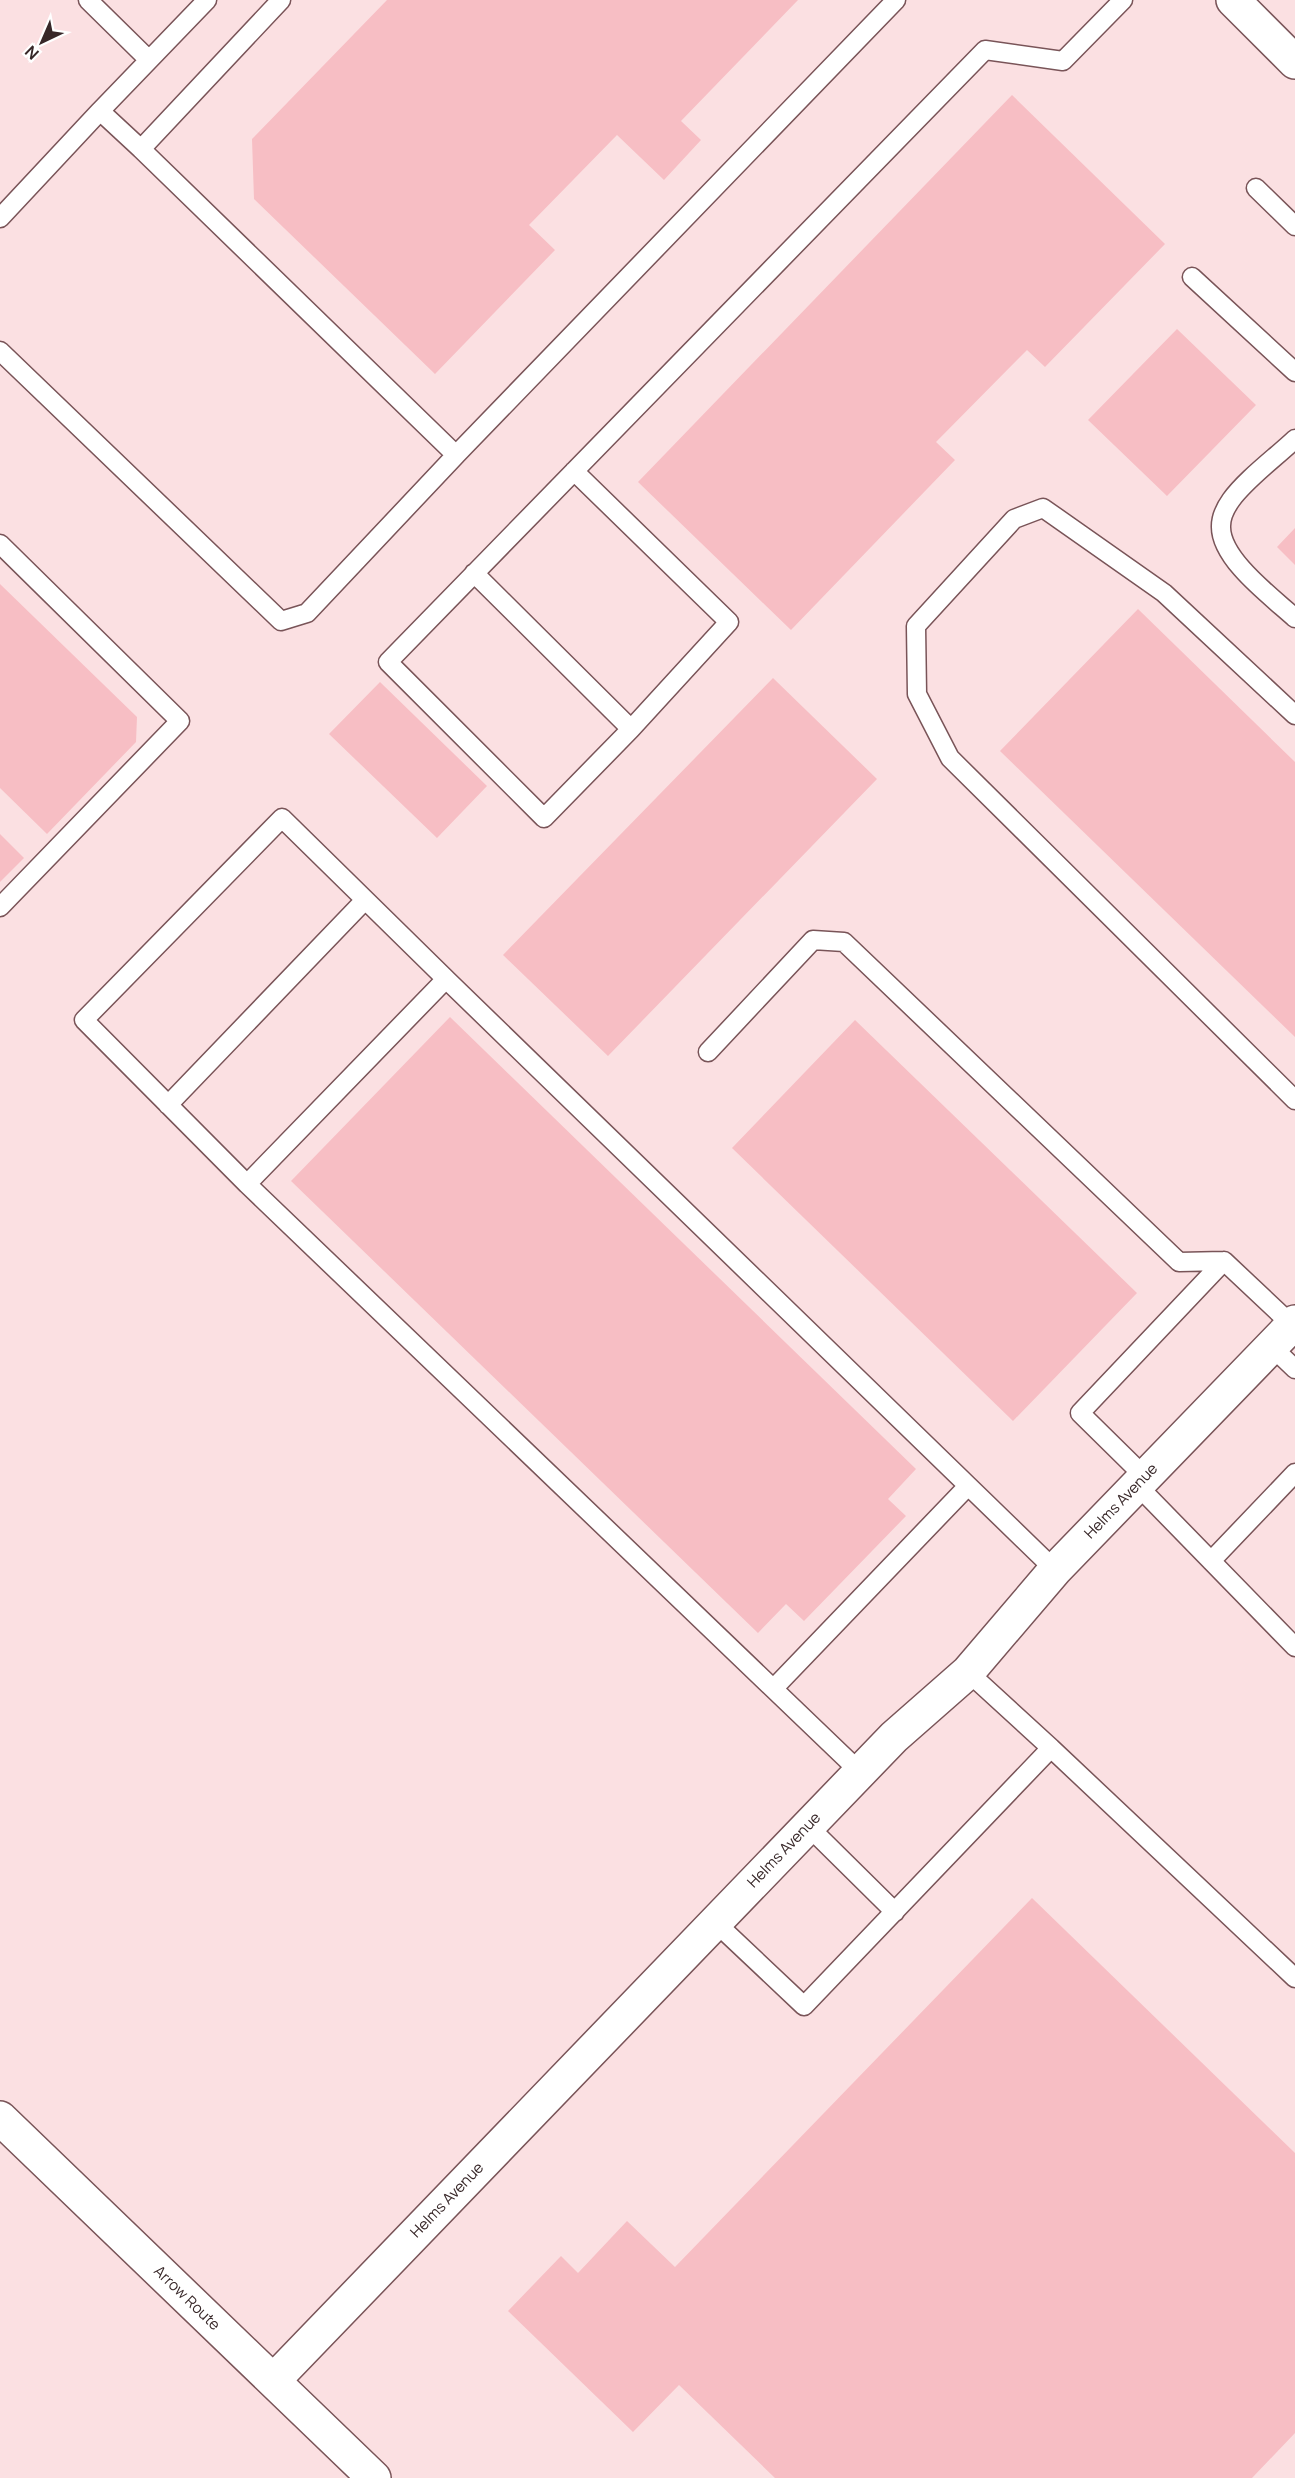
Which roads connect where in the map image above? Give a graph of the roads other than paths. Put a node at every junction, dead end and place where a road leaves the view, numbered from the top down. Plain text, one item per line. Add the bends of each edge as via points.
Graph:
1 (88, 0) edge
2 (207, 0) edge
3 (281, 0) edge
4 (896, 0) edge
5 (1123, 0) edge
6 (1233, 0) edge
7 (150, 60) junction
8 (1295, 62) edge
9 (100, 111) junction
10 (141, 149) junction
11 (1256, 188) dead end
12 (0, 218) edge
13 (1295, 226) edge
14 (1192, 277) dead end
15 (0, 351) edge
16 (1295, 372) edge
17 (1295, 440) edge
18 (456, 455) junction
19 (574, 471) junction
20 (0, 544) edge
21 (474, 573) junction
22 (1295, 618) edge
23 (1295, 715) edge
24 (631, 729) junction
25 (365, 900) junction
26 (0, 908) edge
27 (447, 979) junction
28 (708, 1052) dead end
29 (1295, 1100) edge
30 (168, 1105) junction
31 (247, 1184) junction
32 (1224, 1261) junction
33 (1286, 1331) edge
34 (1295, 1369) edge
35 (1295, 1473) edge
36 (1141, 1481) junction
37 (967, 1487) junction
38 (1211, 1561) junction
39 (1055, 1570) junction
40 (1295, 1647) edge
41 (968, 1672) junction
42 (774, 1688) junction
43 (1051, 1748) junction
44 (860, 1772) junction
45 (808, 1826) junction
46 (895, 1912) junction
47 (715, 1922) junction
48 (1295, 1978) edge
49 (0, 2118) edge
50 (274, 2380) junction
51 (374, 2478) edge

1 - 7 lane
2 - 7 lane
3 - 10 lane
4 - 18 lane
5 - 19 lane via 1063,61 985,50
6 - 8 street
7 - 9 lane
9 - 10 lane
9 - 12 lane
10 - 18 lane
11 - 13 lane
14 - 16 lane
15 - 18 lane via 281,621 308,613
17 - 22 lane via 1233,498 1220,527 1239,565
19 - 21 lane
19 - 24 lane via 729,622
20 - 26 lane via 180,721
21 - 24 lane
21 - 24 lane via 388,662 544,818
23 - 29 lane via 1164,593 1043,508 1014,519 916,626 917,694 950,758
25 - 27 lane
25 - 30 lane
25 - 30 lane via 282,819 84,1020
27 - 31 lane
27 - 37 lane
28 - 32 lane via 813,940 844,942 1179,1262
30 - 31 lane
31 - 42 lane
32 - 33 lane
32 - 36 lane via 1080,1413
33 - 34 lane
33 - 36 street, Helms Avenue
35 - 38 lane
36 - 38 lane
36 - 39 street, Helms Avenue
37 - 39 lane
37 - 42 lane
38 - 40 lane
39 - 41 street, Helms Avenue
41 - 43 lane
41 - 44 street, Helms Avenue
42 - 44 lane
43 - 46 lane
43 - 48 lane
44 - 45 street, Helms Avenue
45 - 46 lane
45 - 47 street, Helms Avenue
46 - 47 lane via 804,2006
47 - 50 street, Helms Avenue
49 - 50 street, Arrow Route
50 - 51 street, Arrow Route

